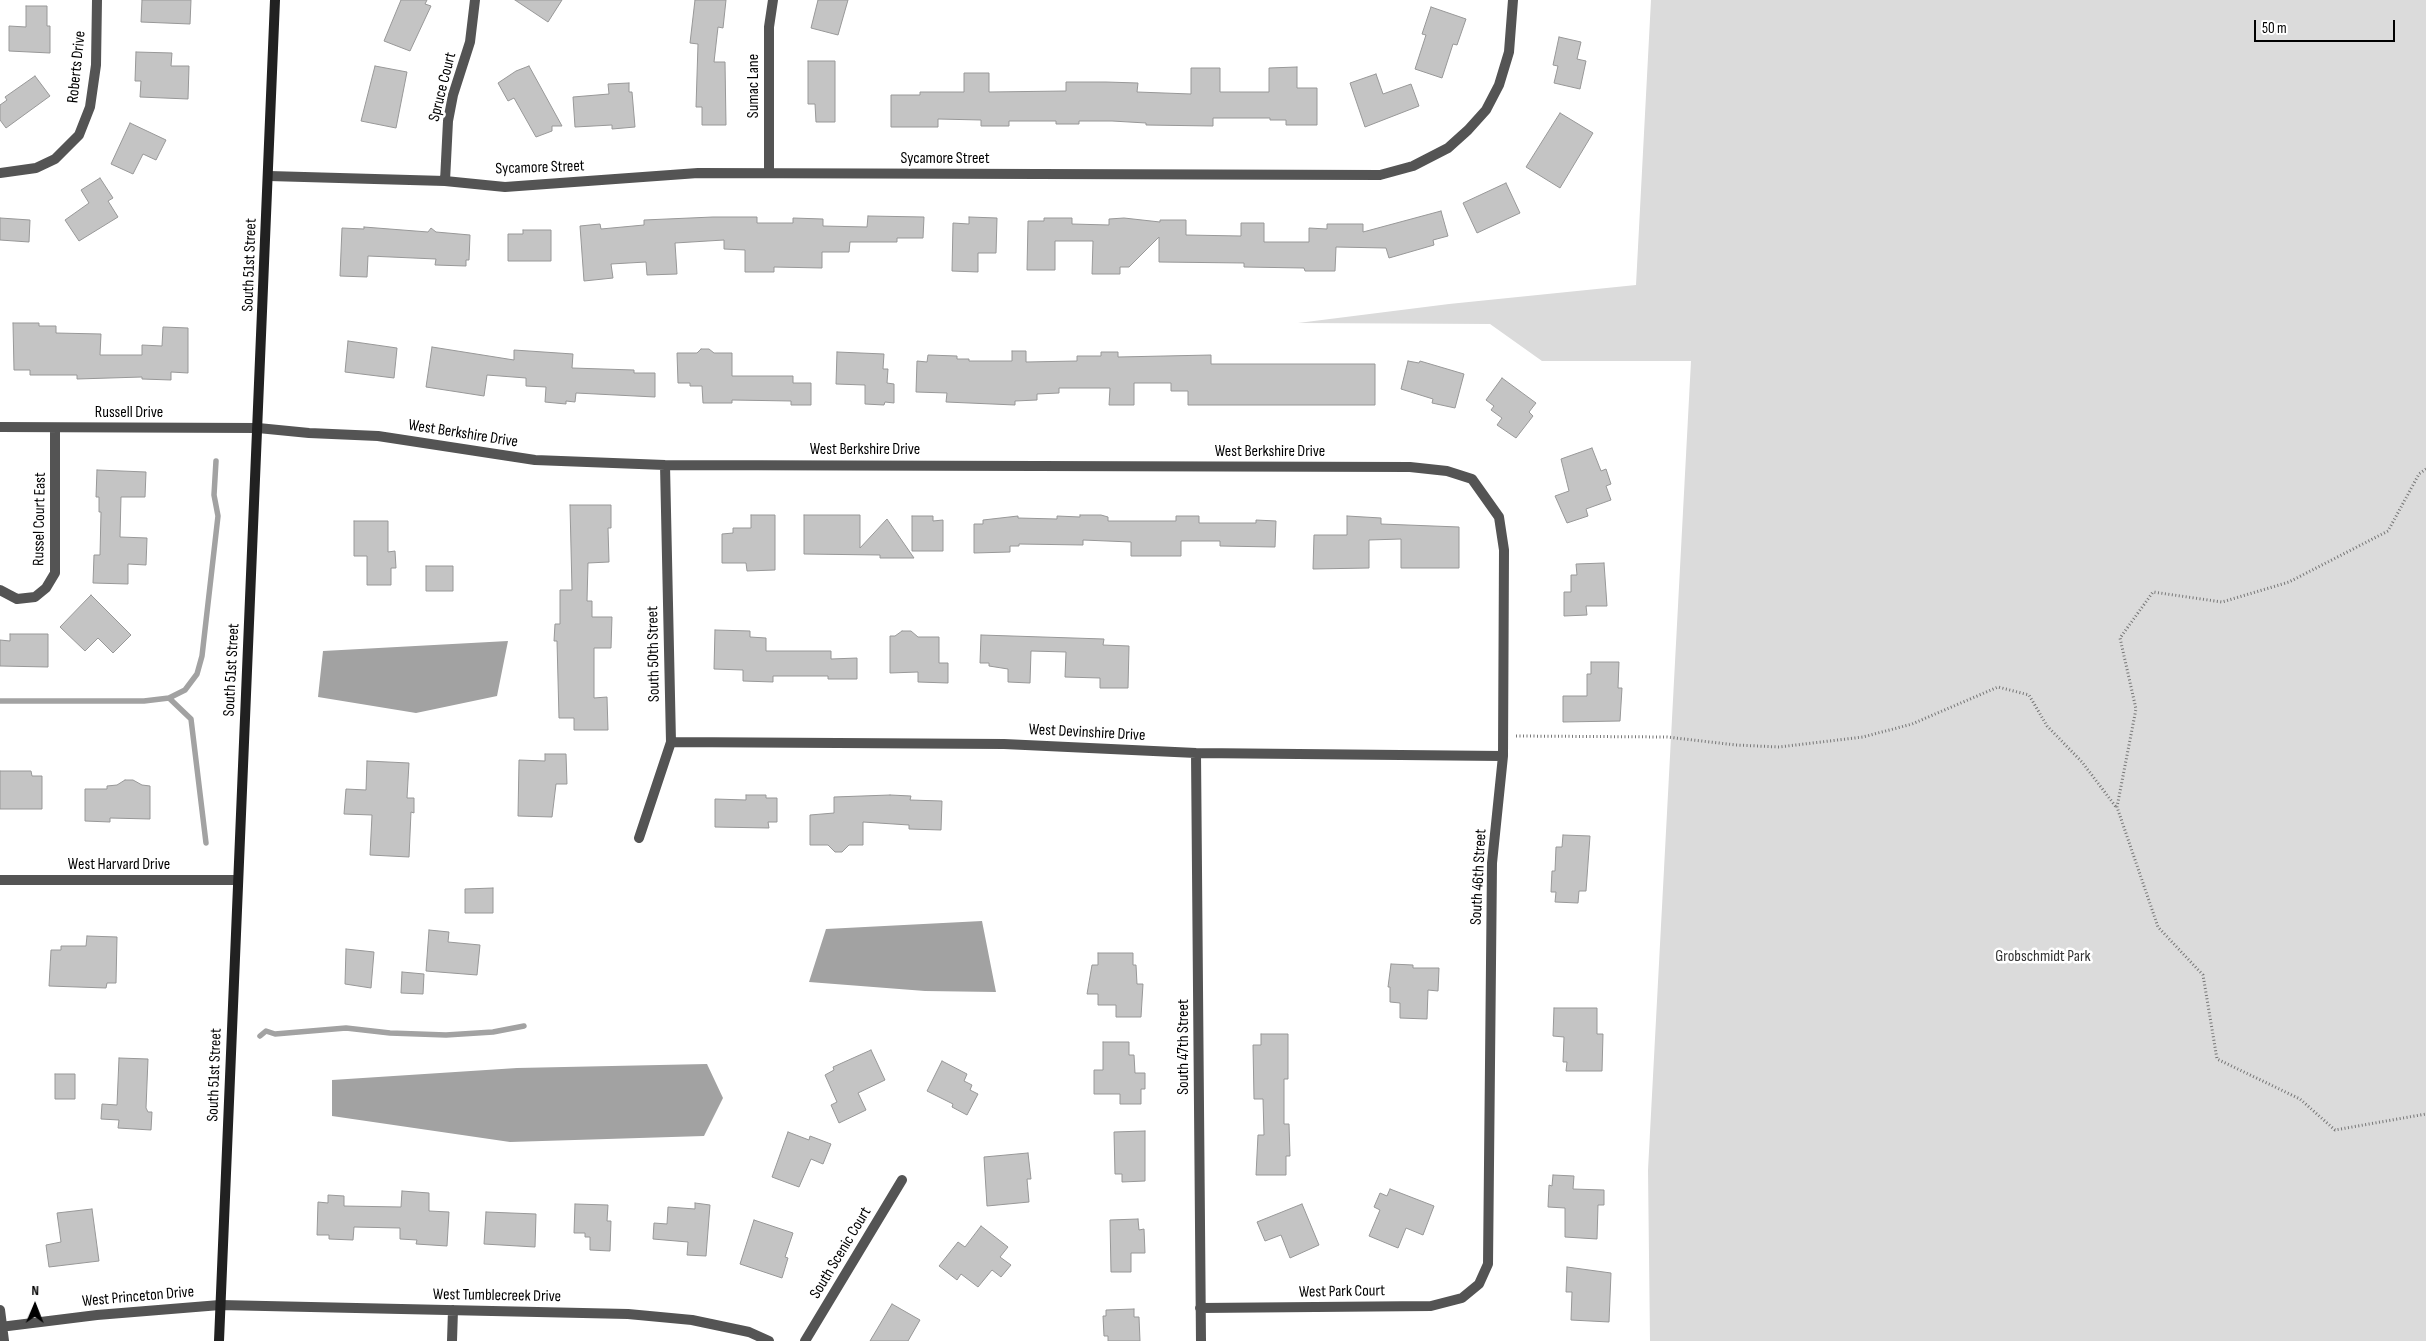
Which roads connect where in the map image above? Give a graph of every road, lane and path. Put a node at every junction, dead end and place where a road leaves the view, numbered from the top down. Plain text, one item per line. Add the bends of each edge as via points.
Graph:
1 (98, 0) edge
2 (275, 0) edge
3 (475, 0) edge
4 (773, 0) edge
5 (1513, 0) edge
6 (0, 173) edge
7 (769, 173) junction
8 (269, 176) junction
9 (446, 182) junction
10 (0, 427) edge
11 (55, 428) junction
12 (258, 428) junction
13 (666, 465) junction
14 (2426, 469) edge
15 (1472, 479) joint
16 (0, 590) edge
17 (1503, 736) junction
18 (671, 742) junction
19 (1196, 753) junction
20 (1503, 756) junction
21 (2117, 807) junction
22 (639, 838) dead end
23 (0, 880) edge
24 (238, 880) junction
25 (0, 884) edge
26 (2426, 1114) edge
27 (902, 1180) dead end
28 (1479, 1284) joint
29 (220, 1305) junction
30 (1200, 1308) junction
31 (0, 1310) edge
32 (453, 1310) junction
33 (2, 1327) edge
34 (4, 1341) edge
35 (219, 1341) edge
36 (452, 1341) edge
37 (769, 1341) edge
38 (805, 1341) edge
39 (1201, 1341) edge

1 - 6 street, Roberts Drive via 94,82 90,107 79,134 55,159 36,168
2 - 8 street, South 51st Street
3 - 9 street, Spruce Court via 470,42 448,120
4 - 7 street, Sumac Lane via 769,26
5 - 7 street, Sycamore Street via 1509,52 1499,84 1486,110 1448,148 1412,166 1380,175
7 - 9 street, Sycamore Street via 698,173 505,187
8 - 9 street, Sycamore Street
8 - 12 street, South 51st Street
10 - 11 street, Russell Drive
11 - 12 street, Russell Drive
11 - 16 street, Russel Court East via 55,573 46,588 34,597 17,598
12 - 13 street, West Berkshire Drive via 378,436 535,460
12 - 24 street, South 51st Street
13 - 15 street, West Berkshire Drive via 1410,467 1447,471
13 - 18 street, South 50th Street
14 - 21 path via 2419,474 2388,531 2289,582 2222,602 2153,592 2120,638 2136,709
15 - 17 street, South 46th Street via 1498,517 1504,550
17 - 20 street, South 46th Street
17 - 21 path via 1667,737 1736,746 1779,746 1863,737 1912,724 1998,687 2029,695 2047,726 2082,762
18 - 19 street, West Devinshire Drive via 1004,744
18 - 22 street, South 50th Street
19 - 20 street, West Devinshire Drive
19 - 30 street, South 47th Street
20 - 28 street, South 46th Street via 1492,864 1488,1264
21 - 26 path via 2158,927 2203,974 2217,1059 2300,1099 2335,1130
23 - 24 street, West Harvard Drive
23 - 25 street
24 - 29 street, South 51st Street
27 - 38 street, South Scenic Court
28 - 30 street, West Park Court via 1462,1298 1430,1306
29 - 32 street, West Tumblecreek Drive
29 - 33 street, West Princeton Drive
29 - 35 street, South 51st Street
30 - 39 street, South 47th Street
31 - 33 street
32 - 36 street
32 - 37 street, West Tumblecreek Drive via 628,1314 692,1320 749,1332
33 - 34 street

